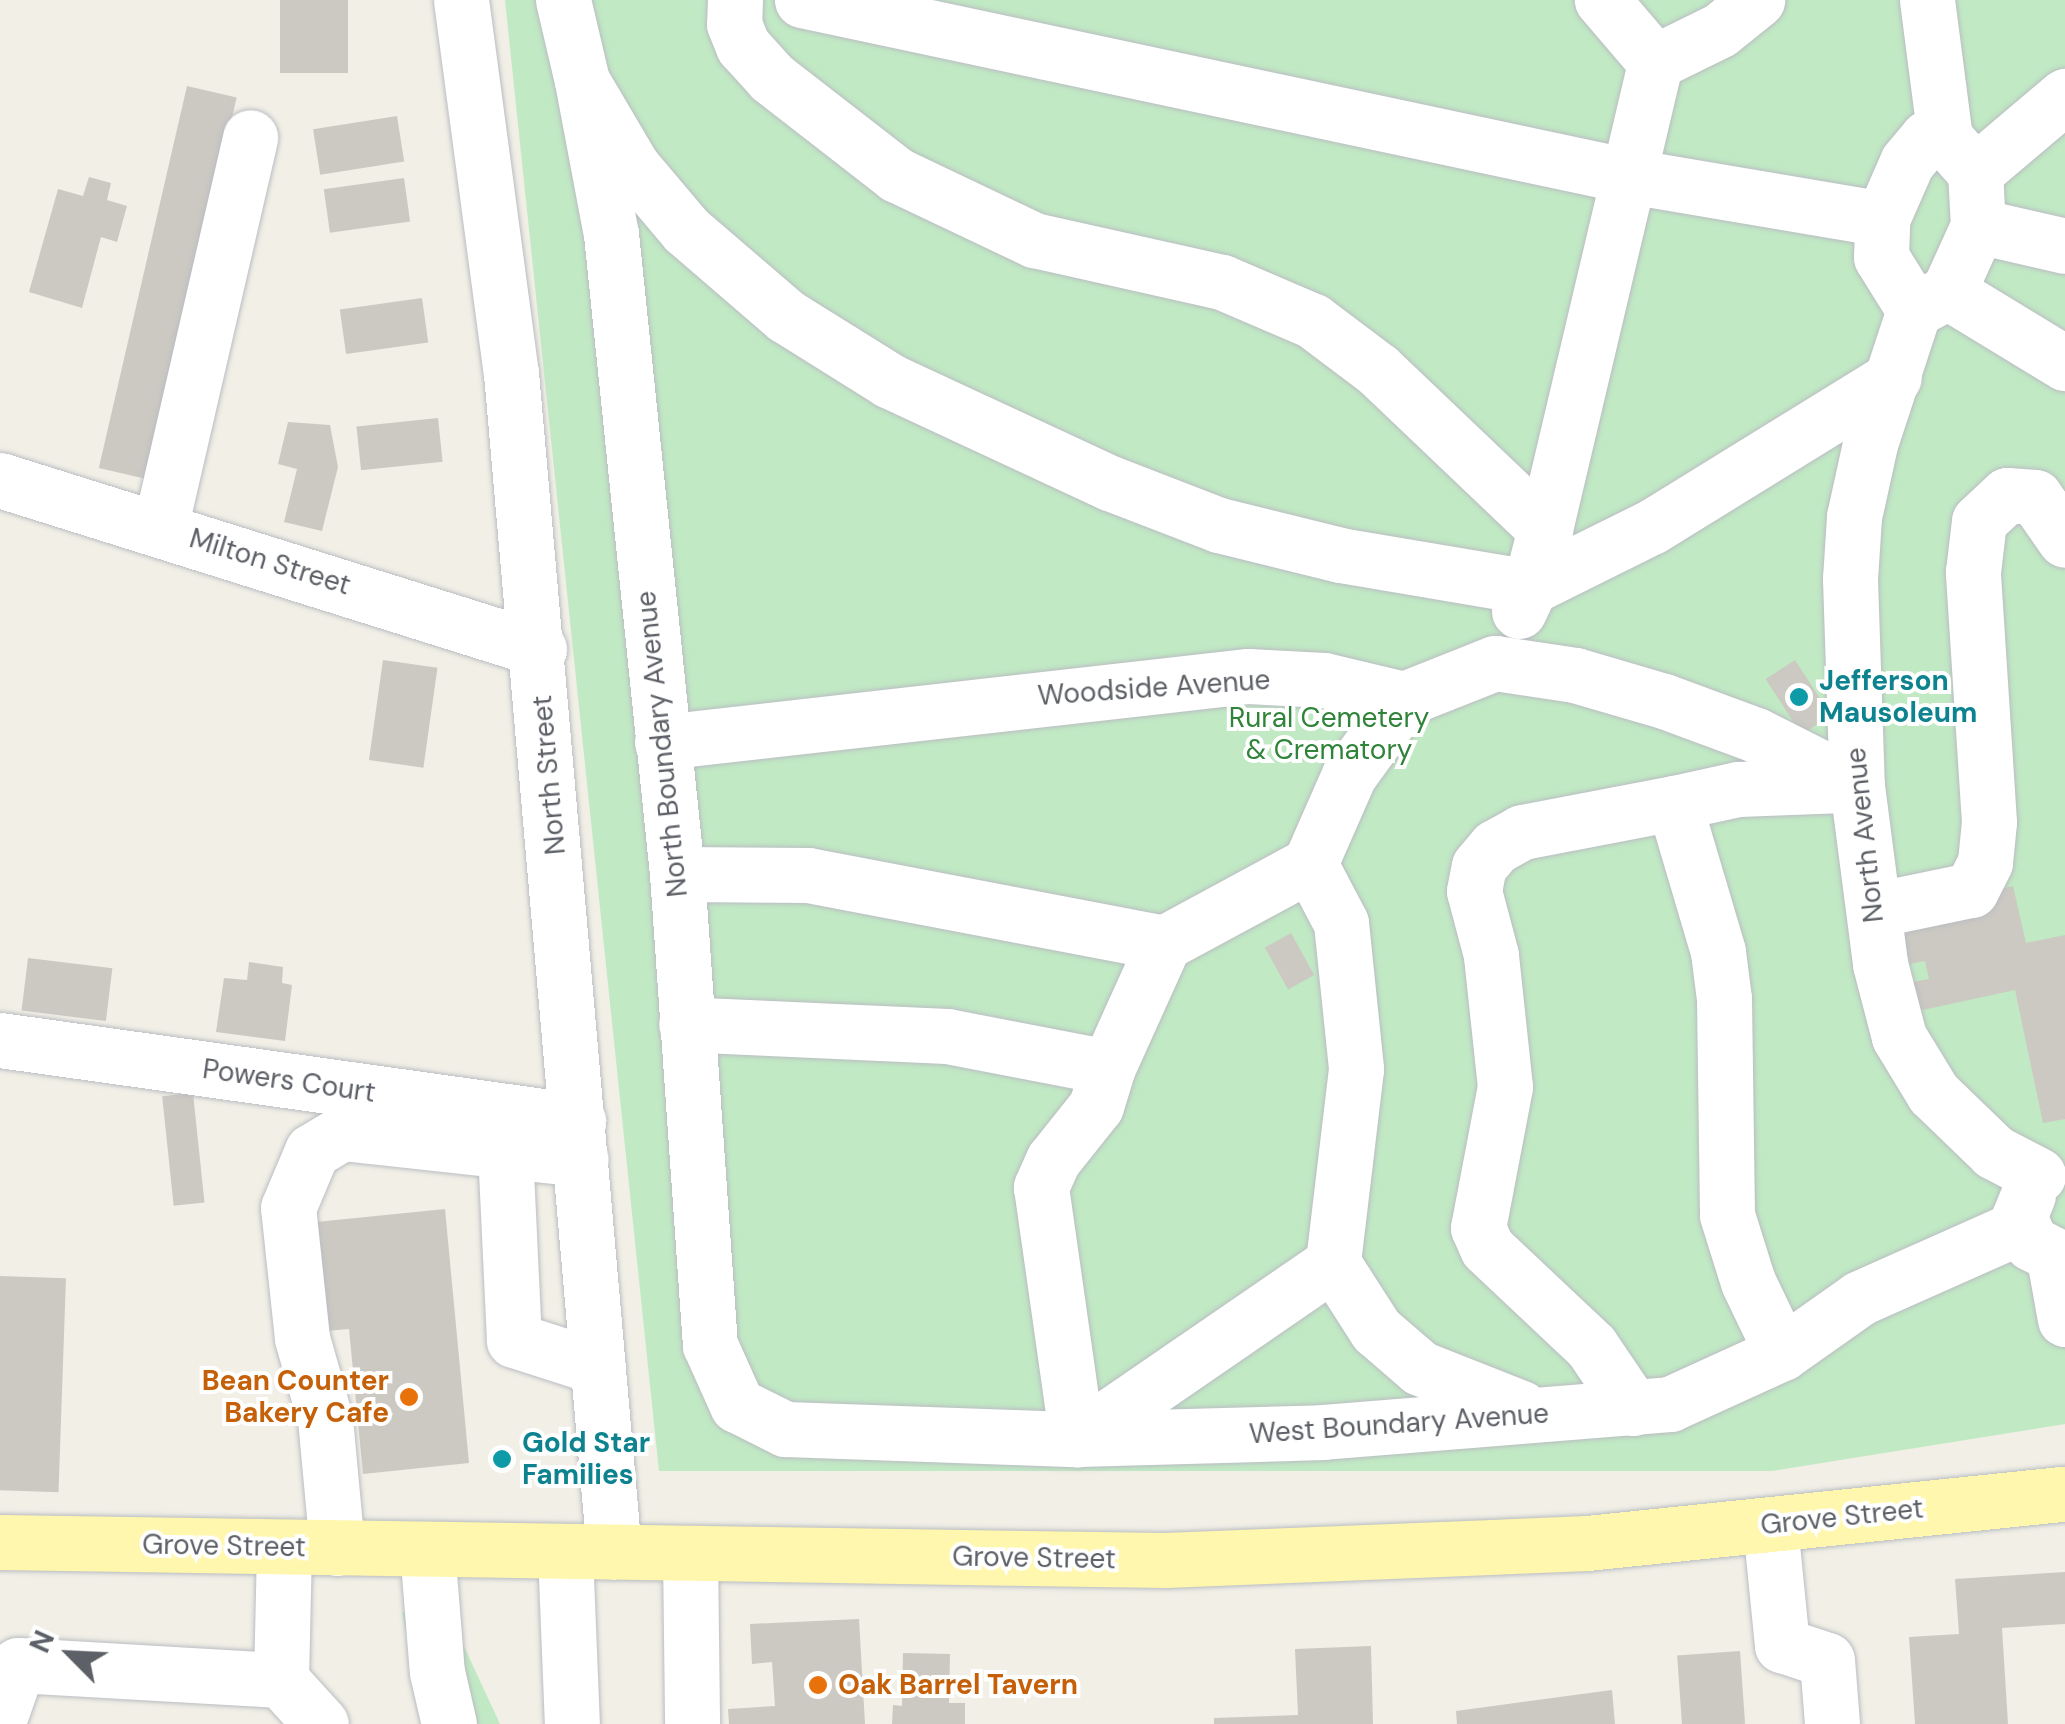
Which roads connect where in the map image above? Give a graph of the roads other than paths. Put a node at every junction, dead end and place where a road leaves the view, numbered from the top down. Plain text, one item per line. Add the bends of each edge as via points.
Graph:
1 (461, 0) edge
2 (563, 0) edge
3 (735, 0) edge
4 (802, 0) edge
5 (1602, 0) edge
6 (1757, 0) edge
7 (1927, 0) edge
8 (1655, 62) junction
9 (582, 81) junction
10 (2065, 96) edge
11 (250, 137) dead end
12 (1960, 155) junction
13 (1629, 176) junction
14 (1882, 220) junction
15 (1978, 226) junction
16 (2065, 246) edge
17 (1931, 301) junction
18 (2065, 363) edge
19 (1894, 377) junction
20 (0, 480) edge
21 (160, 528) junction
22 (1545, 528) junction
23 (2065, 540) edge
24 (1530, 587) junction
25 (538, 649) junction
26 (1495, 662) junction
27 (1404, 699) junction
28 (662, 742) junction
29 (1858, 786) junction
30 (1674, 804) junction
31 (1310, 864) junction
32 (677, 874) junction
33 (1874, 910) junction
34 (1164, 942) junction
35 (686, 1024) junction
36 (0, 1040) edge
37 (1108, 1067) junction
38 (580, 1140) junction
39 (505, 1150) junction
40 (2052, 1170) edge
41 (2047, 1248) edge
42 (1333, 1263) junction
43 (2065, 1318) edge
44 (1782, 1353) junction
45 (598, 1367) junction
46 (737, 1404) joint
47 (1633, 1408) junction
48 (1543, 1415) junction
49 (1077, 1439) junction
50 (2065, 1494) edge
51 (1770, 1524) junction
52 (0, 1542) edge
53 (311, 1548) junction
54 (427, 1549) junction
55 (589, 1552) junction
56 (690, 1553) junction
57 (281, 1680) junction
58 (0, 1716) edge
59 (321, 1724) edge
60 (450, 1724) edge
61 (572, 1724) edge
62 (692, 1724) edge
63 (1832, 1724) edge

1 - 25 street, North Street via 512,373
2 - 9 street
3 - 22 street via 734,24 743,46 772,78 897,175 1034,240 1222,282 1313,321 1378,370
4 - 13 street
5 - 8 street
6 - 8 street via 1720,30
7 - 12 street
8 - 13 street
9 - 24 street via 632,166 686,230 786,316 890,381 999,435 1219,525 1340,555
9 - 28 street, North Boundary Avenue via 611,234
10 - 12 street
11 - 21 street
12 - 14 street via 1927,138 1907,162
12 - 15 street
13 - 14 street
13 - 22 street
14 - 17 street via 1881,257
15 - 16 street
15 - 17 street, North Avenue
17 - 18 street
17 - 19 street, North Avenue
19 - 24 street via 1653,526
19 - 29 street, North Avenue via 1854,517 1851,662
20 - 21 street, Milton Street
21 - 25 street, Milton Street
22 - 24 street
23 - 33 street via 2035,496 2007,495 1979,521 1973,572 1989,822 1985,862 1971,890
24 - 26 street
25 - 38 street, North Street
26 - 27 street
26 - 29 street via 1574,675 1664,701 1756,735
27 - 28 street, Woodside Avenue via 1324,680 1248,676
27 - 31 street via 1349,775
28 - 32 street, North Boundary Avenue
29 - 30 street via 1738,789
29 - 33 street, North Avenue
30 - 44 street via 1718,952 1727,1215 1748,1282
30 - 47 street via 1522,832 1495,846 1479,866 1474,891 1491,956 1505,1087 1478,1228 1487,1248 1591,1346
31 - 34 street
31 - 42 street via 1341,923 1356,1069
32 - 34 street via 808,874
32 - 35 street, North Boundary Avenue
33 - 40 street, North Avenue via 1899,1036 1933,1093 1994,1152
34 - 37 street
35 - 37 street via 946,1036
35 - 46 street, North Boundary Avenue via 710,1344
36 - 38 street, Powers Court
37 - 49 street via 1096,1106 1053,1160 1041,1187
38 - 39 street
38 - 45 street, North Street
39 - 45 street via 514,1340
39 - 53 street via 342,1133 312,1151 288,1208 302,1338 326,1419
40 - 41 street via 2020,1209
41 - 43 street
41 - 44 street, West Boundary Avenue via 1860,1298
42 - 48 street via 1376,1330 1420,1368
42 - 49 street
44 - 47 street, West Boundary Avenue via 1670,1404
45 - 55 street, North Street
46 - 49 street, West Boundary Avenue via 784,1428
47 - 48 street, West Boundary Avenue
48 - 49 street, West Boundary Avenue via 1323,1432
50 - 51 main road, Grove Street
51 - 56 main road, Grove Street via 1586,1543 1223,1558
51 - 63 street via 1782,1645 1827,1660
52 - 53 main road, Grove Street
53 - 54 main road, Grove Street
53 - 57 street
54 - 55 main road, Grove Street
54 - 60 street via 437,1672
55 - 56 main road, Grove Street
55 - 61 street, North Street
56 - 62 street
57 - 58 street via 18,1665
57 - 59 street

